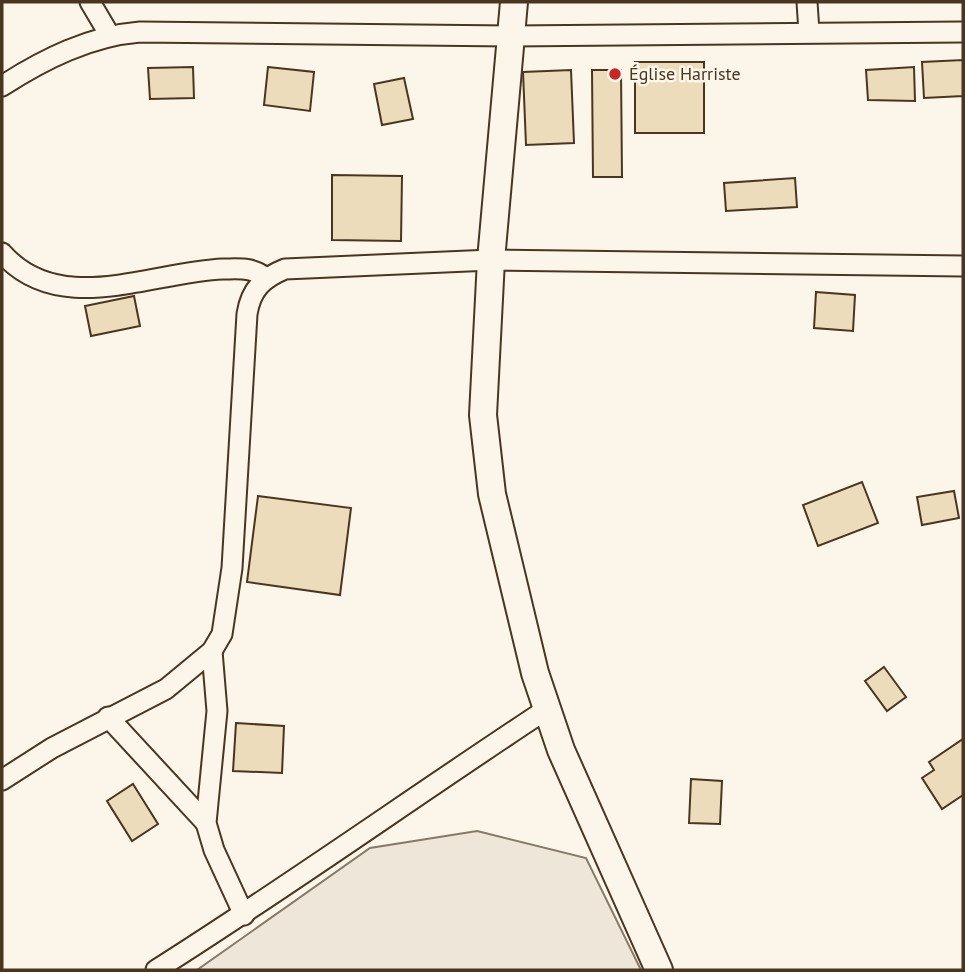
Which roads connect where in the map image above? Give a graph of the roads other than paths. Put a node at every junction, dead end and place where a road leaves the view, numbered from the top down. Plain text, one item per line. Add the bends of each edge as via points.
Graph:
1 (90, 2) edge
2 (514, 2) edge
3 (807, 2) edge
4 (808, 32) junction
5 (963, 32) edge
6 (109, 34) junction
7 (511, 36) junction
8 (2, 86) edge
9 (2, 253) edge
10 (491, 260) junction
11 (963, 265) edge
12 (265, 277) junction
13 (212, 650) junction
14 (547, 709) junction
15 (108, 718) junction
16 (2, 780) edge
17 (206, 823) junction
18 (244, 915) junction
19 (156, 970) edge
20 (659, 970) edge

1 - 6 street
2 - 7 street
3 - 4 street
4 - 5 street
4 - 7 street
6 - 7 street
6 - 8 street
7 - 10 street
9 - 12 street via 32,279 57,287 86,289 211,270 249,269
10 - 11 street
10 - 12 street via 285,269
10 - 14 street via 483,415 492,494
12 - 13 street via 247,314 233,568 222,634
13 - 15 street via 166,689
13 - 17 street via 217,711
14 - 18 street
14 - 20 street
15 - 16 street
15 - 17 street
17 - 18 street
18 - 19 street

